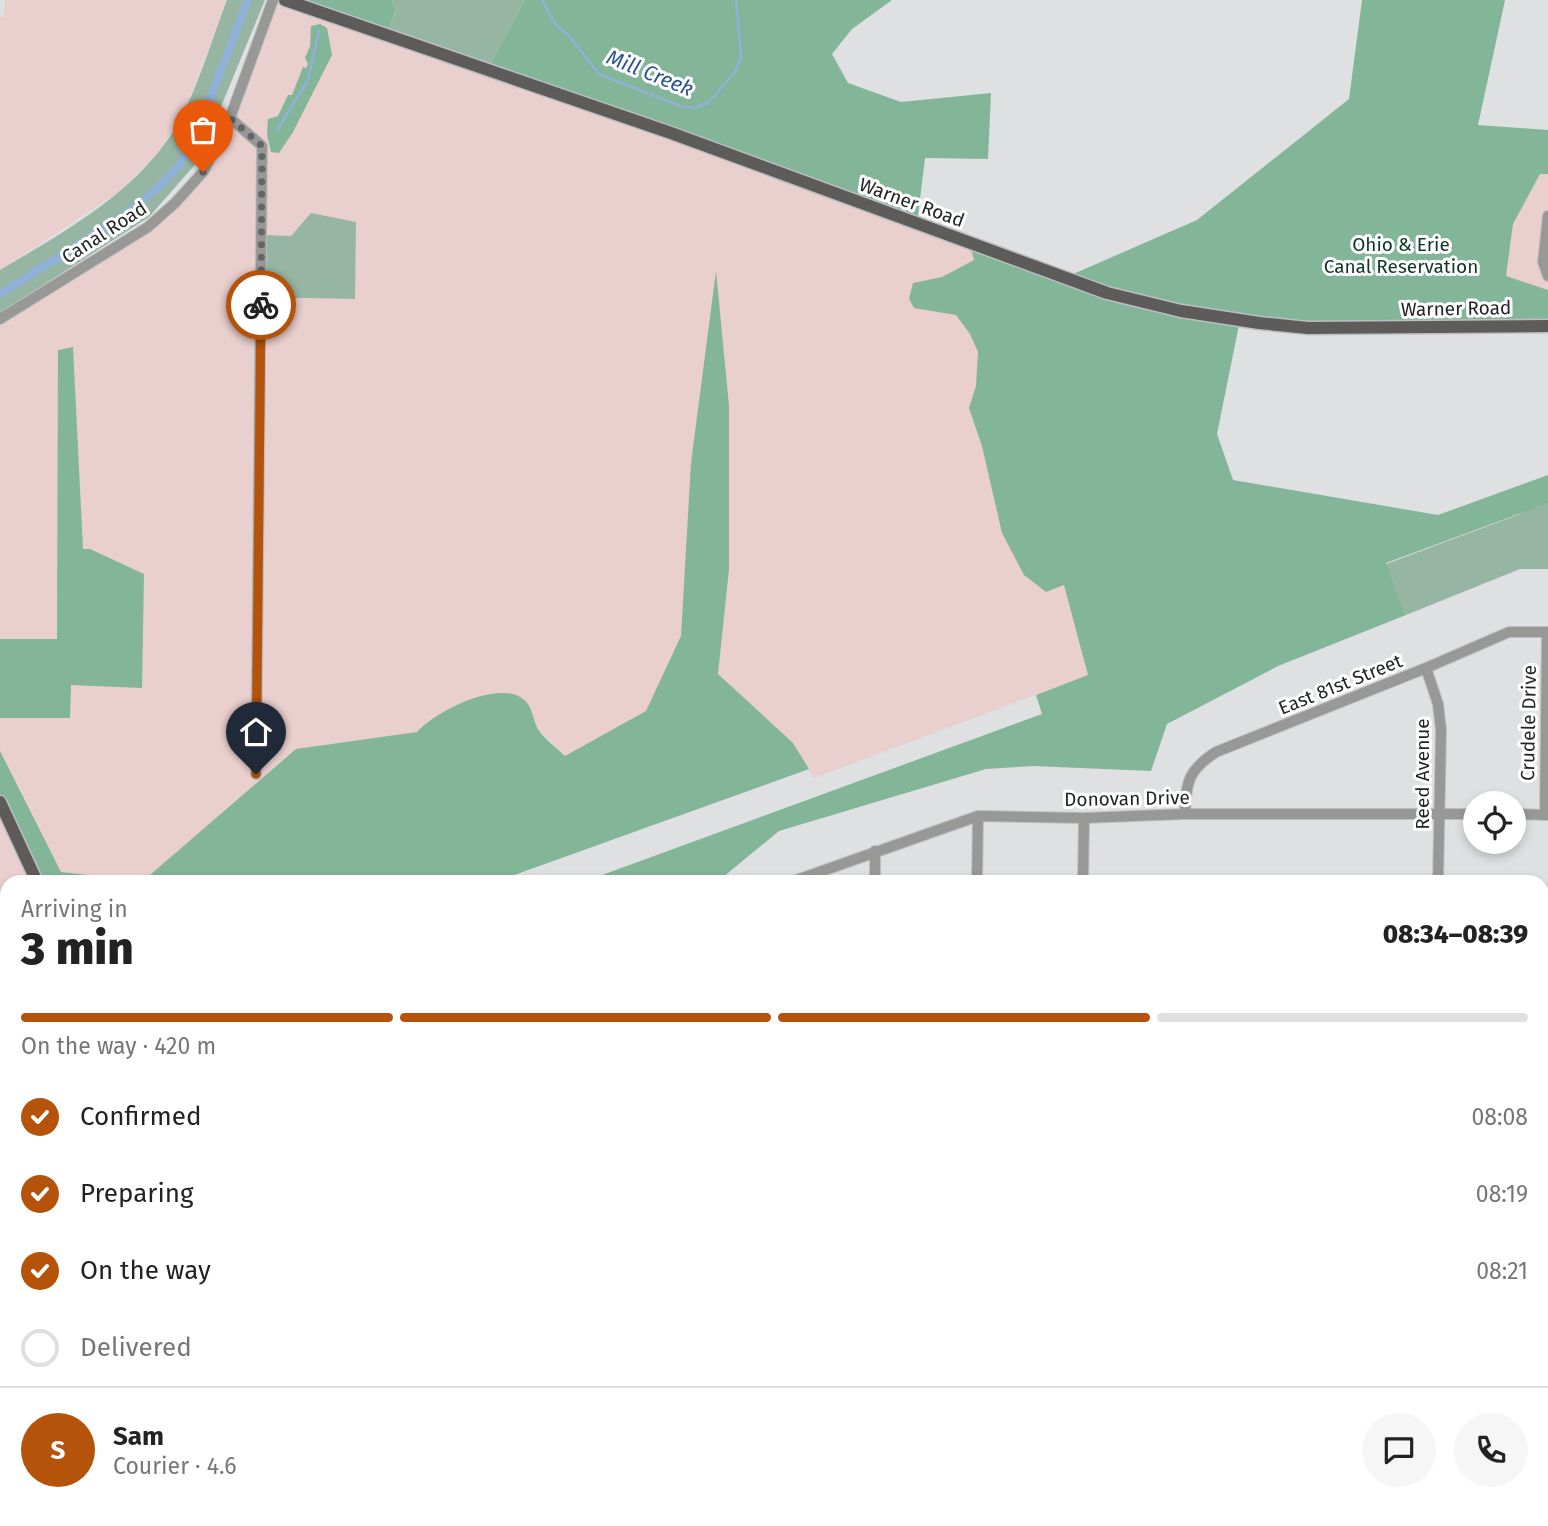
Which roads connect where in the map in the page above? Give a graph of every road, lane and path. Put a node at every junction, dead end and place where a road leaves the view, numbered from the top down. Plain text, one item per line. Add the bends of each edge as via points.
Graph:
1 (273, 0) edge
2 (285, 0) edge
3 (230, 118) junction
4 (1548, 216) edge
5 (1548, 276) edge
6 (0, 319) edge
7 (1548, 326) edge
8 (1547, 632) edge
9 (1426, 668) junction
10 (256, 774) dead end
11 (0, 802) edge
12 (1185, 814) junction
13 (1440, 814) junction
14 (1463, 814) edge
15 (1526, 814) edge
16 (1546, 815) edge
17 (978, 816) junction
18 (1084, 818) junction
19 (875, 851) junction
20 (34, 875) edge
21 (810, 875) edge
22 (875, 875) edge
23 (977, 875) edge
24 (1083, 875) edge
25 (1438, 875) edge

1 - 3 street, Canal Road
2 - 7 main road, Warner Road via 671,133 1107,293 1181,311 1308,328
3 - 6 street, Canal Road via 203,172 148,227
3 - 10 street via 262,146
4 - 5 street via 1543,262
8 - 9 street, East 81st Street via 1509,632
8 - 16 street, Crudele Drive
9 - 12 street, East 81st Street via 1216,752 1192,772
9 - 13 street, Reed Avenue via 1441,730
11 - 20 main road
12 - 13 street, Donovan Drive
12 - 18 street, Donovan Drive
13 - 14 street, Donovan Drive
13 - 25 street, Reed Avenue
15 - 16 street
17 - 18 street, Donovan Drive
17 - 19 street, Donovan Drive
17 - 23 street
18 - 24 street
19 - 21 street, Donovan Drive
19 - 22 street

